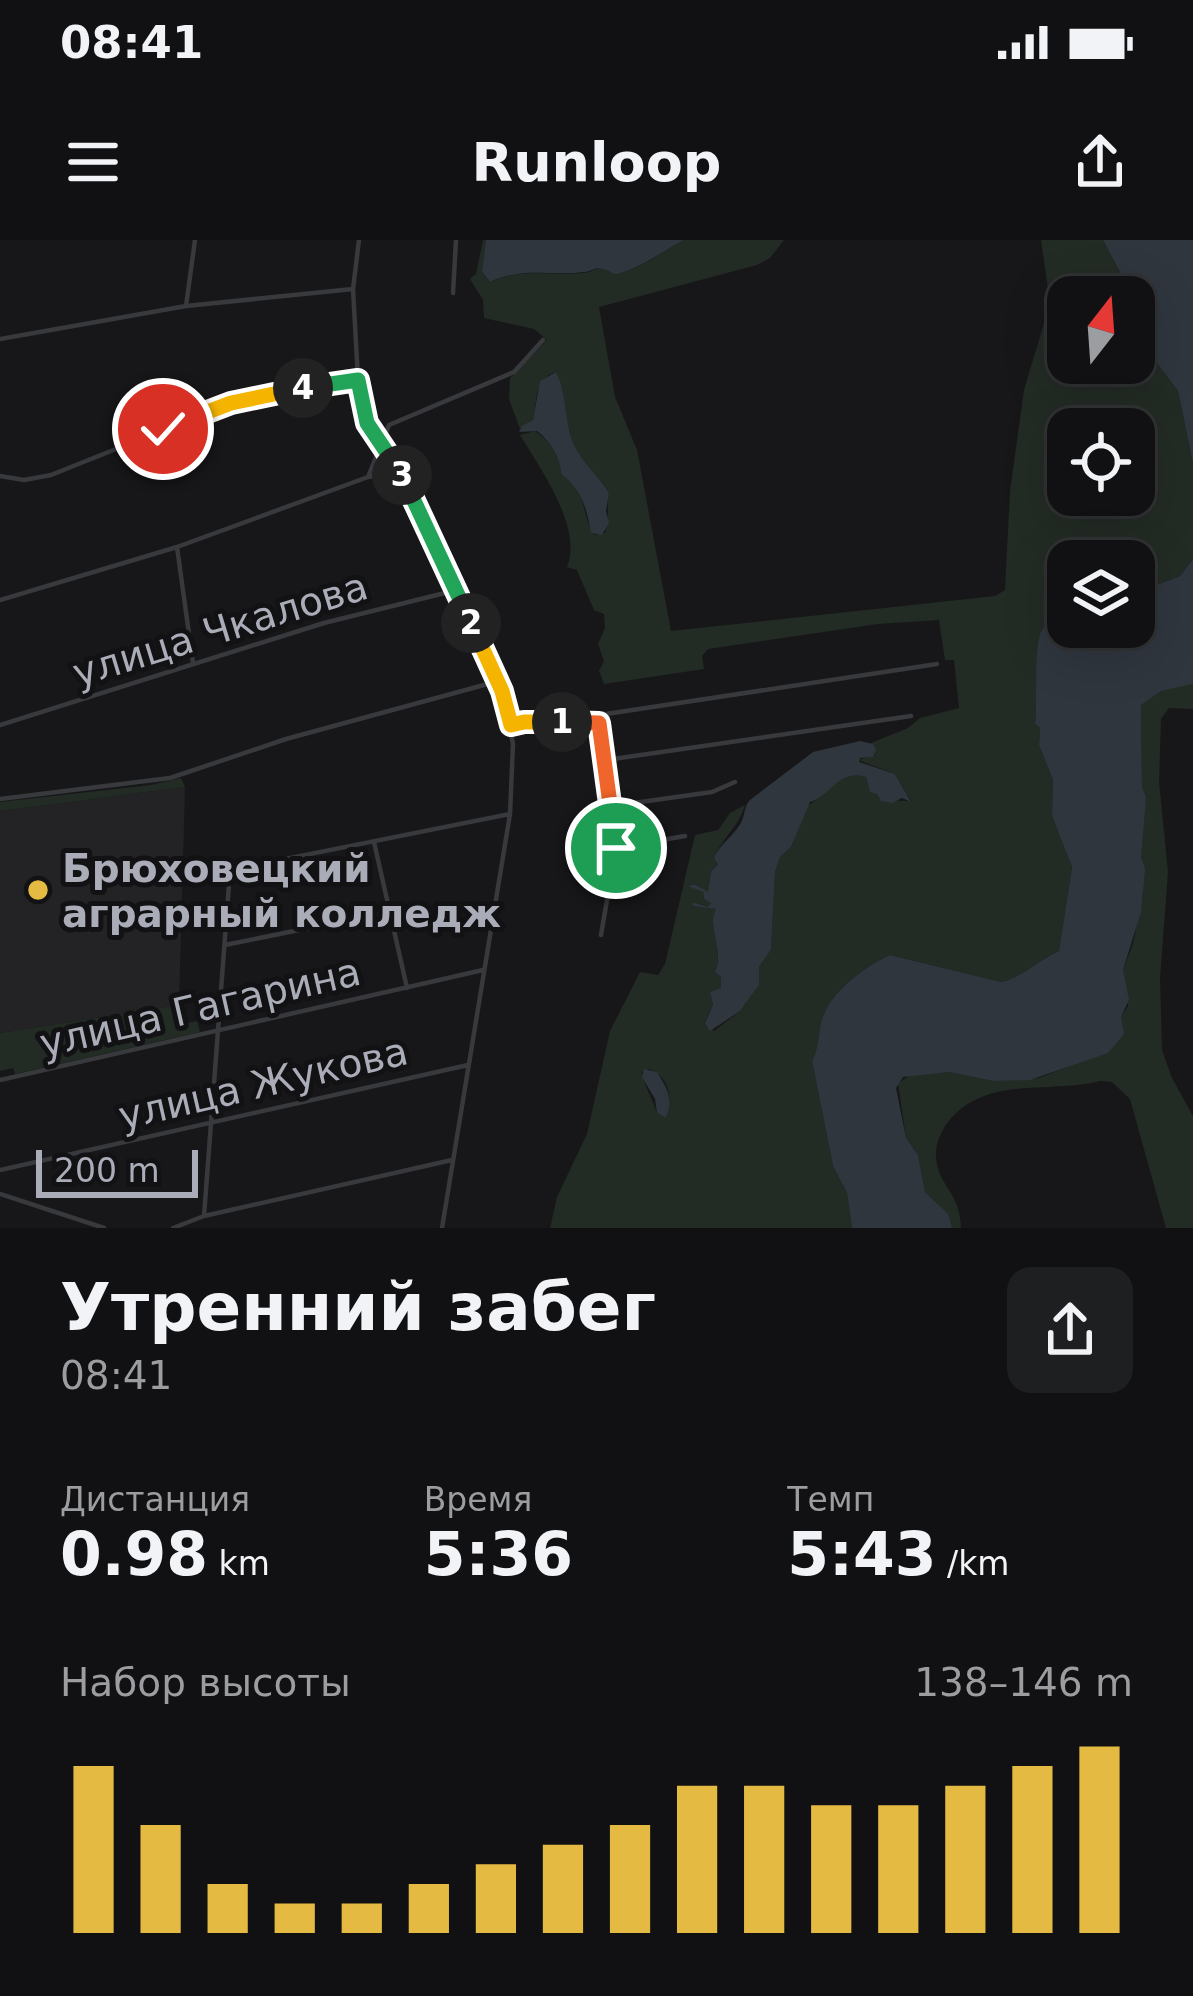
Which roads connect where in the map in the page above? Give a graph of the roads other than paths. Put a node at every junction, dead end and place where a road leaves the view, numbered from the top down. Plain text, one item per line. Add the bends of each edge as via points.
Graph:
1 (195, 240) edge
2 (359, 240) edge
3 (456, 240) edge
4 (353, 289) junction
5 (453, 293) dead end
6 (186, 306) junction
7 (0, 339) edge
8 (543, 340) dead end
9 (358, 380) junction
10 (382, 443) junction
11 (401, 473) junction
12 (0, 476) edge
13 (368, 477) junction
14 (177, 547) junction
15 (457, 590) junction
16 (0, 600) edge
17 (193, 663) junction
18 (937, 664) dead end
19 (498, 681) junction
20 (911, 716) dead end
21 (599, 723) junction
22 (0, 725) edge
23 (511, 725) junction
24 (606, 760) junction
25 (734, 782) dead end
26 (0, 800) edge
27 (612, 806) junction
28 (510, 814) junction
29 (685, 836) dead end
30 (374, 842) junction
31 (616, 848) junction
32 (230, 871) junction
33 (190, 878) dead end
34 (388, 912) junction
35 (601, 934) dead end
36 (225, 945) junction
37 (483, 970) junction
38 (406, 988) junction
39 (217, 1031) junction
40 (468, 1065) junction
41 (0, 1080) edge
42 (210, 1123) junction
43 (452, 1160) junction
44 (0, 1170) edge
45 (0, 1194) edge
46 (204, 1216) junction
47 (104, 1228) edge
48 (173, 1228) edge
49 (442, 1228) edge

1 - 6 street
2 - 4 street
3 - 5 street
4 - 6 street
4 - 9 street
6 - 7 street
8 - 10 street via 514,372 392,424
9 - 10 street via 364,416
9 - 12 street via 231,403 51,475
10 - 11 street
10 - 13 street
11 - 13 street
11 - 15 street
13 - 14 street
14 - 16 street
14 - 17 street
15 - 17 street, улица Чкалова
15 - 19 street
17 - 22 street, улица Чкалова
18 - 21 street via 606,714
19 - 23 street
19 - 26 street via 170,778
20 - 24 street
21 - 23 street
21 - 24 street
23 - 28 street
24 - 27 street
25 - 27 street
27 - 31 street
28 - 30 street
28 - 37 street
29 - 31 street
30 - 32 street
30 - 34 street
31 - 35 street
32 - 33 street
32 - 36 street
34 - 36 street
34 - 38 street
36 - 39 street
37 - 38 street, улица Гагарина
37 - 40 street
38 - 39 street, улица Гагарина
39 - 41 street, улица Гагарина
39 - 42 street
40 - 42 street, улица Жукова
40 - 43 street
42 - 44 street, улица Жукова
42 - 46 street
43 - 46 street
43 - 49 street
45 - 47 street
46 - 48 street

